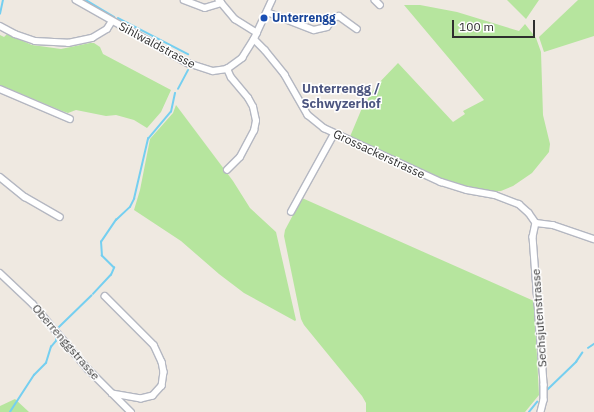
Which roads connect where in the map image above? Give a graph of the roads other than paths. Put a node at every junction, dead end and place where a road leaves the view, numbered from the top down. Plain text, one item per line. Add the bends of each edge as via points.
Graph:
1 (76, 0) edge
2 (184, 0) edge
3 (272, 0) edge
4 (375, 0) edge
5 (220, 1) edge
6 (380, 5) dead end
7 (267, 12) junction
8 (112, 21) junction
9 (0, 26) edge
10 (356, 29) dead end
11 (257, 33) junction
12 (254, 39) junction
13 (227, 69) junction
14 (0, 89) edge
15 (70, 119) dead end
16 (334, 134) junction
17 (227, 170) dead end
18 (0, 177) edge
19 (292, 212) dead end
20 (60, 217) dead end
21 (536, 223) junction
22 (594, 238) edge
23 (0, 273) edge
24 (105, 296) dead end
25 (112, 394) junction
26 (131, 412) edge
27 (541, 412) edge

1 - 8 street, Sihlwaldstrasse
2 - 5 street via 204,8
3 - 7 street
4 - 6 street
5 - 11 street via 235,19
7 - 10 street via 314,30 327,27 339,16
7 - 11 street
8 - 9 street via 100,34 68,43 35,41
8 - 13 street, Sihlwaldstrasse via 188,63 213,71
11 - 12 street
12 - 13 street via 242,58
12 - 16 street, Grossackerstrasse via 285,75 308,115
13 - 17 street via 248,98 256,121 254,132 240,157
14 - 15 street
16 - 19 street
16 - 21 street, Grossackerstrasse via 441,182 519,204
18 - 20 street via 25,197
21 - 22 street via 553,225
21 - 27 street, Sechsjutenstrasse via 533,238 544,384
23 - 25 street, Oberrenggstrasse via 38,309
24 - 25 street via 154,345 164,372 162,386 153,396 141,399
25 - 26 street, Oberrenggstrasse

